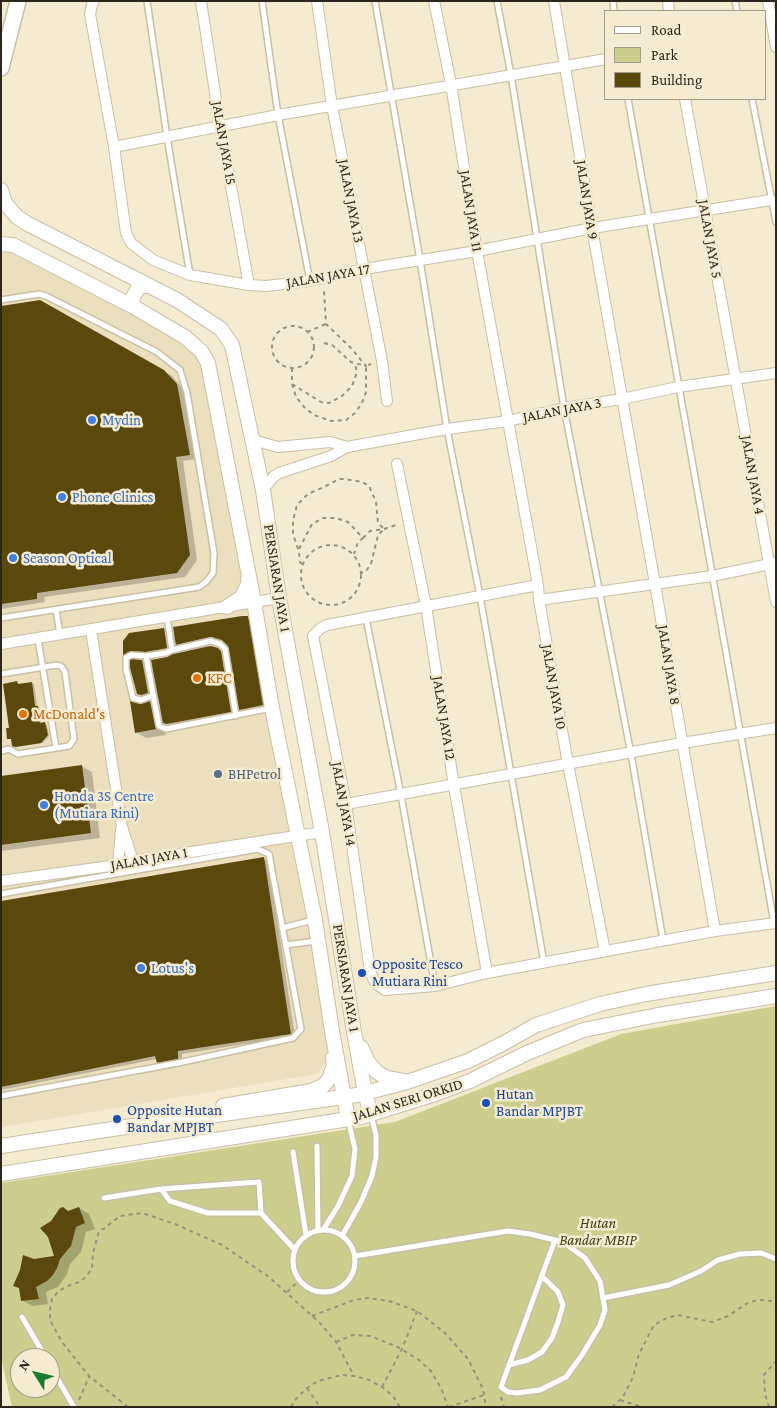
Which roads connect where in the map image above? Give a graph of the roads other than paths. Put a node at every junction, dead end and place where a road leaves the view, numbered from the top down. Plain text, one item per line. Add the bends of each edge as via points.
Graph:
1 (18, 1) edge
2 (147, 1) edge
3 (201, 1) edge
4 (262, 1) edge
5 (317, 1) edge
6 (375, 1) edge
7 (434, 1) edge
8 (497, 1) edge
9 (554, 1) edge
10 (768, 1) edge
11 (93, 3) edge
12 (776, 47) edge
13 (604, 58) edge
14 (566, 64) junction
15 (1, 68) edge
16 (511, 75) junction
17 (451, 84) junction
18 (391, 95) junction
19 (628, 100) edge
20 (685, 100) edge
21 (752, 100) edge
22 (332, 106) junction
23 (278, 115) junction
24 (220, 126) junction
25 (167, 137) junction
26 (114, 147) junction
27 (1, 190) edge
28 (771, 200) junction
29 (705, 210) junction
30 (649, 220) junction
31 (776, 222) edge
32 (592, 228) junction
33 (537, 238) junction
34 (1, 244) edge
35 (478, 251) junction
36 (420, 260) junction
37 (364, 269) junction
38 (190, 275) junction
39 (310, 281) junction
40 (249, 285) junction
41 (150, 286) junction
42 (1, 300) edge
43 (134, 308) junction
44 (776, 372) edge
45 (736, 379) junction
46 (678, 387) junction
47 (622, 399) junction
48 (388, 401) dead end
49 (564, 408) junction
50 (508, 421) junction
51 (447, 430) junction
52 (253, 440) junction
53 (347, 447) junction
54 (397, 464) dead end
55 (263, 490) junction
56 (772, 564) edge
57 (248, 573) junction
58 (712, 576) junction
59 (655, 584) junction
60 (538, 585) junction
61 (599, 592) junction
62 (480, 596) junction
63 (279, 598) junction
64 (539, 600) junction
65 (254, 602) junction
66 (776, 602) edge
67 (426, 606) junction
68 (226, 607) junction
69 (56, 610) junction
70 (167, 617) junction
71 (1, 618) edge
72 (366, 618) junction
73 (91, 630) junction
74 (60, 635) junction
75 (38, 639) junction
76 (1, 644) edge
77 (172, 650) junction
78 (146, 656) junction
79 (43, 667) junction
80 (1, 674) edge
81 (152, 696) junction
82 (272, 708) junction
83 (236, 716) junction
84 (776, 728) edge
85 (740, 734) junction
86 (682, 744) junction
87 (56, 748) junction
88 (1, 750) edge
89 (631, 754) junction
90 (568, 764) junction
91 (512, 774) junction
92 (454, 786) junction
93 (401, 795) junction
94 (346, 804) junction
95 (122, 827) junction
96 (322, 832) junction
97 (297, 836) junction
98 (134, 866) junction
99 (119, 869) junction
100 (1, 881) edge
101 (1, 894) edge
102 (315, 920) junction
103 (775, 924) edge
104 (282, 928) junction
105 (715, 931) junction
106 (319, 941) junction
107 (663, 941) junction
108 (286, 945) junction
109 (605, 951) junction
110 (544, 964) junction
111 (487, 973) junction
112 (776, 973) edge
113 (435, 986) junction
114 (776, 996) edge
115 (332, 1031) junction
116 (354, 1032) junction
117 (407, 1082) junction
118 (365, 1093) junction
119 (1, 1096) edge
120 (343, 1097) junction
121 (371, 1114) junction
122 (348, 1119) junction
123 (167, 1122) junction
124 (1, 1146) edge
125 (317, 1146) dead end
126 (292, 1152) dead end
127 (1, 1174) edge
128 (161, 1189) junction
129 (104, 1198) dead end
130 (261, 1213) junction
131 (320, 1231) junction
132 (306, 1235) junction
133 (342, 1236) junction
134 (555, 1240) junction
135 (295, 1250) junction
136 (354, 1256) junction
137 (776, 1259) edge
138 (541, 1277) junction
139 (603, 1298) junction
140 (22, 1317) dead end
141 (40, 1348) edge
142 (509, 1365) junction
143 (60, 1382) edge
144 (75, 1407) edge

1 - 15 main road
2 - 25 lane
3 - 24 street, JALAN JAYA 15
4 - 23 lane
5 - 22 street, JALAN JAYA 13
6 - 18 lane
7 - 17 street, JALAN JAYA 11
8 - 16 lane
9 - 14 street, JALAN JAYA 9
10 - 12 street
11 - 26 street, JALAN JAYA 17 via 90,14
13 - 14 street
14 - 16 street
14 - 32 street, JALAN JAYA 9
16 - 17 street
16 - 33 lane
17 - 18 street
17 - 35 street, JALAN JAYA 11
18 - 22 street
18 - 36 lane
19 - 30 lane
20 - 29 street, JALAN JAYA 5
21 - 28 lane
22 - 23 street
22 - 37 street, JALAN JAYA 13
23 - 24 street
23 - 39 lane
24 - 25 street
24 - 40 street, JALAN JAYA 15
25 - 26 street
25 - 38 lane
26 - 38 street, JALAN JAYA 17 via 126,233 131,243 152,260
27 - 41 main road, PERSIARAN JAYA 1 via 5,203 17,217
28 - 29 street, JALAN JAYA 17
28 - 31 lane
29 - 30 street, JALAN JAYA 17
29 - 45 street, JALAN JAYA 5
30 - 32 street, JALAN JAYA 17
30 - 46 lane
32 - 33 street, JALAN JAYA 17
32 - 47 street, JALAN JAYA 9
33 - 35 street, JALAN JAYA 17
33 - 49 lane
34 - 43 main road, PERSIARAN JAYA 1 via 13,245
35 - 36 street, JALAN JAYA 17
35 - 50 street, JALAN JAYA 11
36 - 37 street, JALAN JAYA 17
36 - 51 lane
37 - 39 street, JALAN JAYA 17
37 - 48 street, JALAN JAYA 13
38 - 40 street, JALAN JAYA 17
39 - 40 street, JALAN JAYA 17
41 - 43 main road via 138,288 132,299
41 - 52 main road, PERSIARAN JAYA 1 via 210,321 227,337 232,345
42 - 69 lane via 39,294 46,296 157,352 180,370 187,393 214,554 212,573 199,587
43 - 57 main road, PERSIARAN JAYA 1 via 185,337 208,363
44 - 45 street, JALAN JAYA 3
45 - 46 street, JALAN JAYA 3
45 - 56 street, JALAN JAYA 4
46 - 47 street, JALAN JAYA 3
46 - 58 lane
47 - 49 street, JALAN JAYA 3
47 - 59 street, JALAN JAYA 8
49 - 50 street, JALAN JAYA 3
49 - 61 lane
50 - 51 street, JALAN JAYA 3
50 - 60 street, JALAN JAYA 10
51 - 53 street, JALAN JAYA 3
51 - 62 lane
52 - 53 street via 278,447 330,442
52 - 55 main road, PERSIARAN JAYA 1
53 - 55 street via 331,456 279,473
54 - 67 street, JALAN JAYA 12
55 - 63 main road, PERSIARAN JAYA 1
56 - 58 street
56 - 66 street, JALAN JAYA 4
57 - 65 main road, PERSIARAN JAYA 1
57 - 68 main road via 246,592
58 - 59 street
58 - 85 lane
59 - 61 street
59 - 86 street, JALAN JAYA 8
60 - 62 street
60 - 64 street, JALAN JAYA 10
61 - 64 street
61 - 89 lane
62 - 67 street
62 - 91 lane
63 - 65 street
63 - 96 main road, PERSIARAN JAYA 1
64 - 90 street, JALAN JAYA 10
65 - 68 street
65 - 82 main road, PERSIARAN JAYA 1
67 - 72 street
67 - 92 street, JALAN JAYA 12
68 - 70 street
69 - 71 lane
69 - 74 lane
70 - 73 street
70 - 77 lane
72 - 93 lane
72 - 94 street, JALAN JAYA 14 via 321,628 314,636
73 - 74 street
73 - 95 street
74 - 75 street
75 - 76 street
75 - 79 lane
77 - 78 lane
77 - 83 lane via 211,641 225,648
78 - 81 lane
78 - 81 lane via 130,655 126,658 126,669 132,698 140,700
79 - 80 lane
79 - 87 lane
79 - 87 lane via 56,665 65,672 74,739 69,746
81 - 83 lane via 159,726 166,729
82 - 83 lane
82 - 97 main road, PERSIARAN JAYA 1
84 - 85 street
85 - 86 street
85 - 103 lane
86 - 89 street
86 - 105 street, JALAN JAYA 8
87 - 88 lane via 18,754
89 - 90 street
89 - 107 lane
90 - 91 street
90 - 109 street, JALAN JAYA 10
91 - 92 street
91 - 110 lane
92 - 93 street
92 - 111 street, JALAN JAYA 12
93 - 94 street
93 - 113 lane
94 - 113 street, JALAN JAYA 14 via 370,971 375,983 385,990
95 - 98 street
95 - 99 street
96 - 97 street, JALAN JAYA 1
96 - 116 main road, PERSIARAN JAYA 1
97 - 98 street, JALAN JAYA 1
97 - 102 main road, PERSIARAN JAYA 1
98 - 99 street, JALAN JAYA 1
98 - 104 lane via 258,849 269,854
99 - 100 street, JALAN JAYA 1
99 - 101 lane
102 - 104 lane
102 - 106 main road, PERSIARAN JAYA 1
103 - 105 street
104 - 108 lane
105 - 107 street
106 - 108 lane
106 - 115 main road, PERSIARAN JAYA 1
107 - 109 street
108 - 119 lane via 301,1029 293,1038
109 - 110 street
110 - 111 street
111 - 113 street
112 - 117 main road, JALAN SERI ORKID via 600,1004 536,1025 468,1060
114 - 121 main road, JALAN SERI ORKID via 583,1030 470,1081
115 - 120 main road, PERSIARAN JAYA 1
115 - 123 main road via 334,1065 323,1086 311,1091 231,1104
116 - 117 main road via 368,1062 377,1072 386,1078
116 - 118 main road, PERSIARAN JAYA 1
117 - 118 main road, JALAN SERI ORKID
118 - 120 main road, JALAN SERI ORKID
118 - 121 main road, PERSIARAN JAYA 1
120 - 122 main road, PERSIARAN JAYA 1
120 - 123 main road, JALAN SERI ORKID
121 - 122 main road, JALAN SERI ORKID
121 - 133 lane via 376,1135 372,1176
122 - 127 main road, JALAN SERI ORKID
122 - 131 lane via 355,1149 352,1176 338,1206
123 - 124 main road, JALAN SERI ORKID
125 - 131 lane
126 - 132 lane
128 - 129 lane
128 - 130 lane via 170,1201 208,1213
128 - 130 lane via 259,1182
130 - 135 lane
131 - 132 lane
131 - 133 lane via 328,1230
132 - 135 lane
133 - 136 lane via 352,1247
134 - 136 lane via 508,1231
134 - 138 lane
134 - 139 lane via 564,1242 585,1258 600,1281
135 - 136 lane via 295,1271 307,1287 317,1291 327,1292 345,1283 351,1276
137 - 139 lane via 761,1253 740,1254 718,1260 668,1285
138 - 142 lane
138 - 142 lane via 558,1292 562,1305 558,1322 542,1352
139 - 142 lane via 605,1310 600,1325 566,1377 540,1390 508,1392 501,1387
140 - 141 lane
143 - 144 lane

